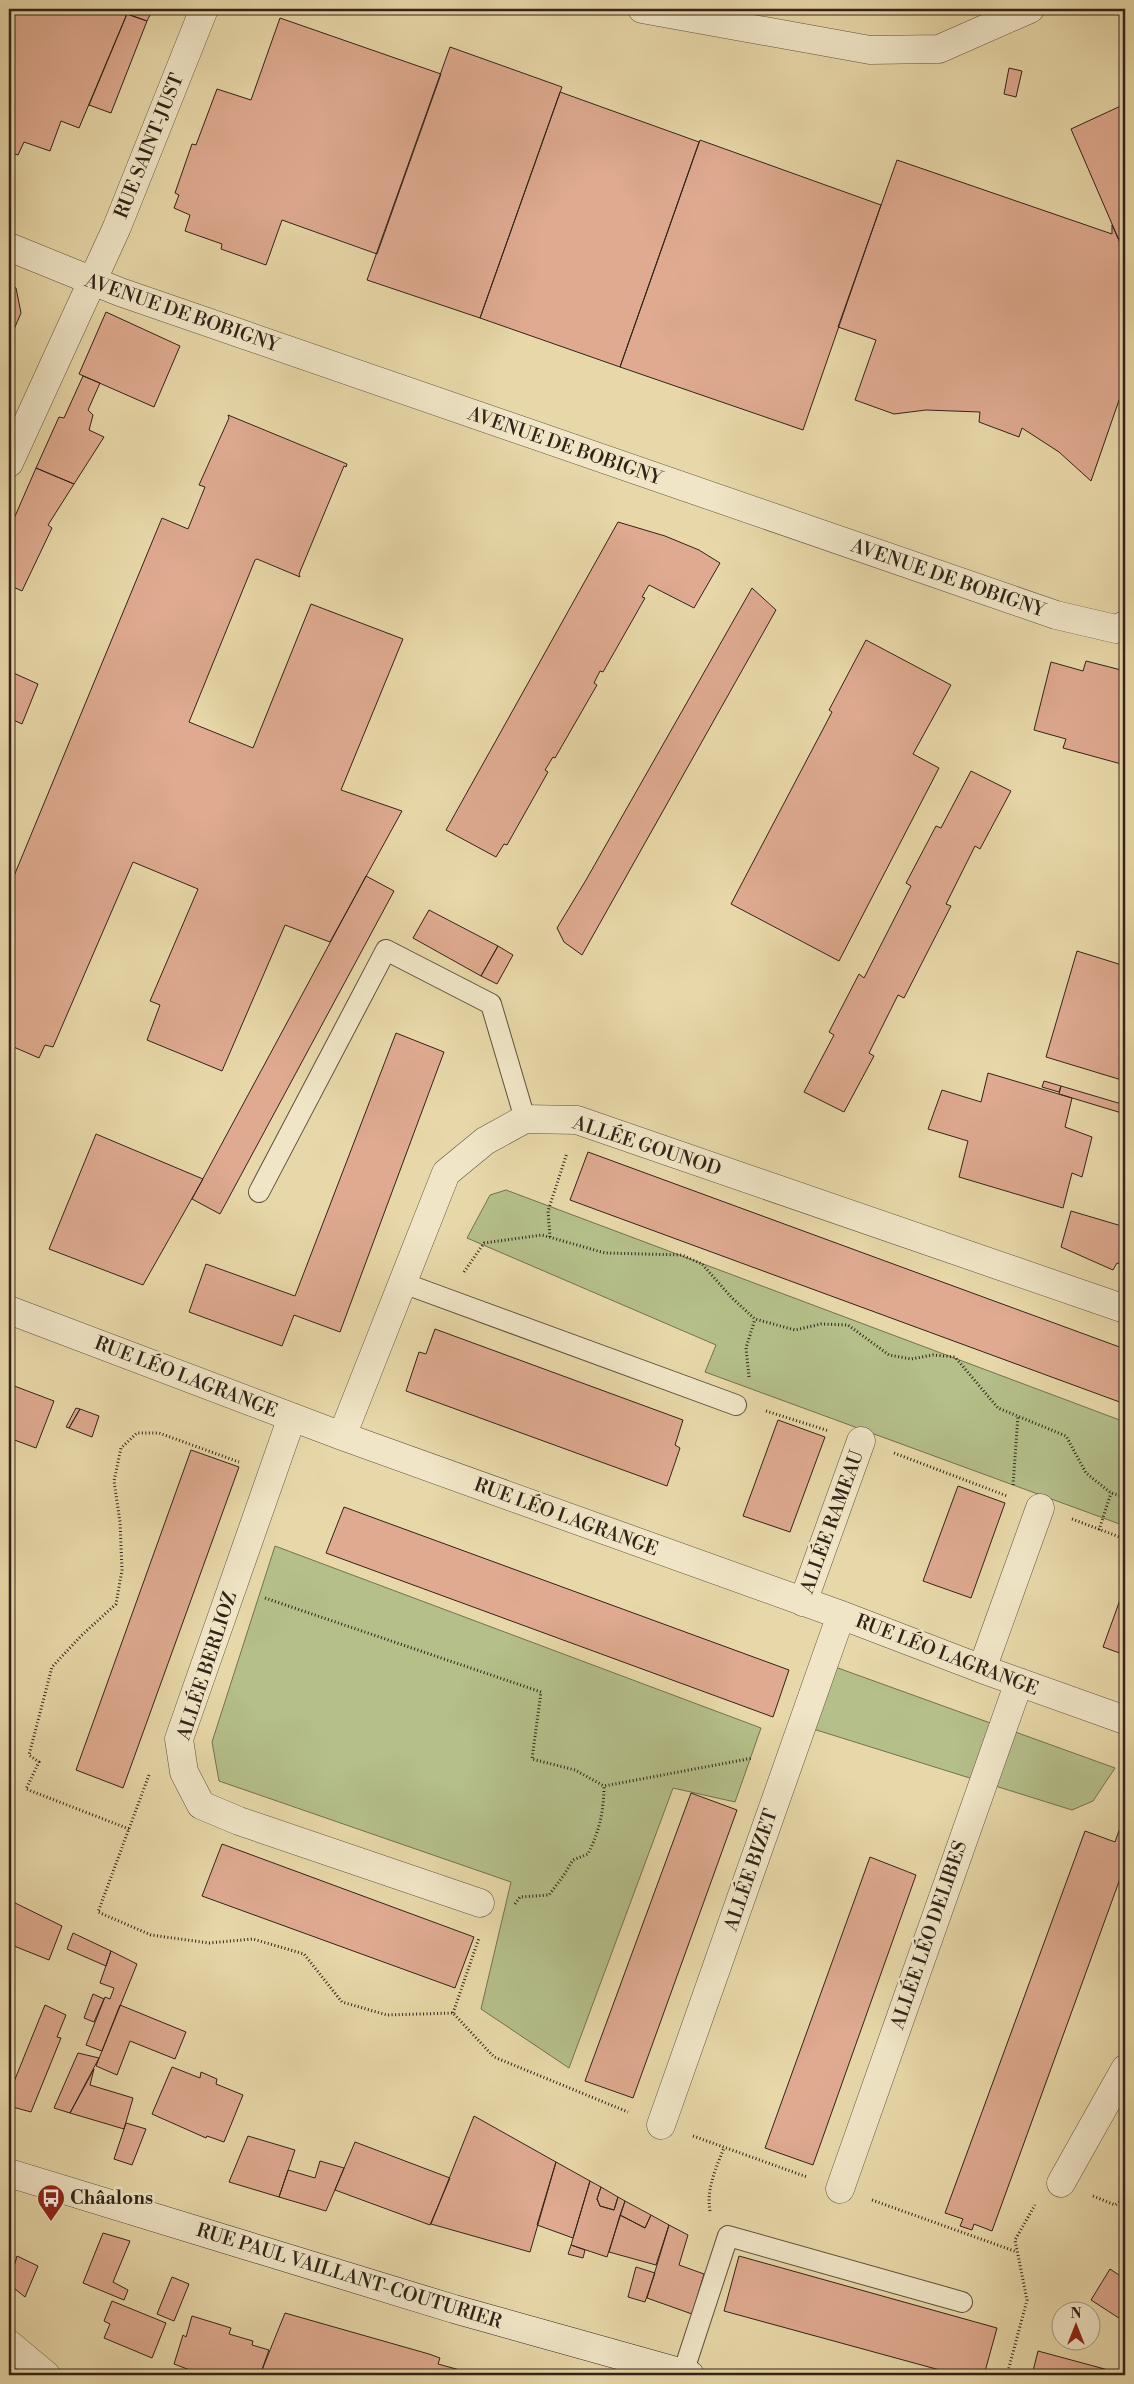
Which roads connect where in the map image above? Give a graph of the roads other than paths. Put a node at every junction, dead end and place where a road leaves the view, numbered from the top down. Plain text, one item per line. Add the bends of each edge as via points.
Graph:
1 (204, 9) edge
2 (642, 9) edge
3 (1030, 9) edge
4 (9, 247) edge
5 (93, 282) junction
6 (9, 463) edge
7 (1125, 625) edge
8 (525, 1119) junction
9 (259, 1192) dead end
10 (403, 1283) junction
11 (1125, 1309) edge
12 (9, 1310) edge
13 (736, 1405) road end
14 (292, 1417) junction
15 (342, 1436) junction
16 (861, 1441) road end
17 (1040, 1508) road end
18 (804, 1602) junction
19 (841, 1615) junction
20 (982, 1669) junction
21 (1019, 1682) junction
22 (1125, 1720) edge
23 (480, 1903) road end
24 (1125, 2069) edge
25 (661, 2125) road end
26 (9, 2173) edge
27 (1061, 2183) road end
28 (840, 2189) road end
29 (962, 2302) dead end
30 (9, 2344) edge
31 (687, 2374) edge
32 (46, 2375) edge

1 - 5 street, RUE SAINT-JUST
2 - 3 street via 870,50 939,49
4 - 5 street, AVENUE DE BOBIGNY
5 - 6 street, RUE SAINT-JUST
5 - 7 street, AVENUE DE BOBIGNY via 1056,615 1116,629
8 - 9 lane via 491,1004 386,950
8 - 10 street, ALLÉE GOUNOD via 485,1141 446,1173
8 - 11 street, ALLÉE GOUNOD via 577,1120
10 - 13 lane
10 - 15 street, ALLÉE GOUNOD
12 - 14 street, RUE LÉO LAGRANGE
14 - 15 street, RUE LÉO LAGRANGE
14 - 23 street, ALLÉE BERLIOZ via 179,1739 184,1772 201,1805 239,1821
15 - 18 street, RUE LÉO LAGRANGE
16 - 18 street, ALLÉE RAMEAU
17 - 20 street
18 - 19 street, RUE LÉO LAGRANGE
19 - 20 street, RUE LÉO LAGRANGE
19 - 25 street, ALLÉE BIZET
20 - 21 street, RUE LÉO LAGRANGE
21 - 22 street, RUE LÉO LAGRANGE
21 - 28 street, ALLÉE LÉO DELIBES
24 - 27 street
26 - 31 street, RUE PAUL VAILLANT-COUTURIER via 454,2309
29 - 31 lane via 728,2236
30 - 32 street

